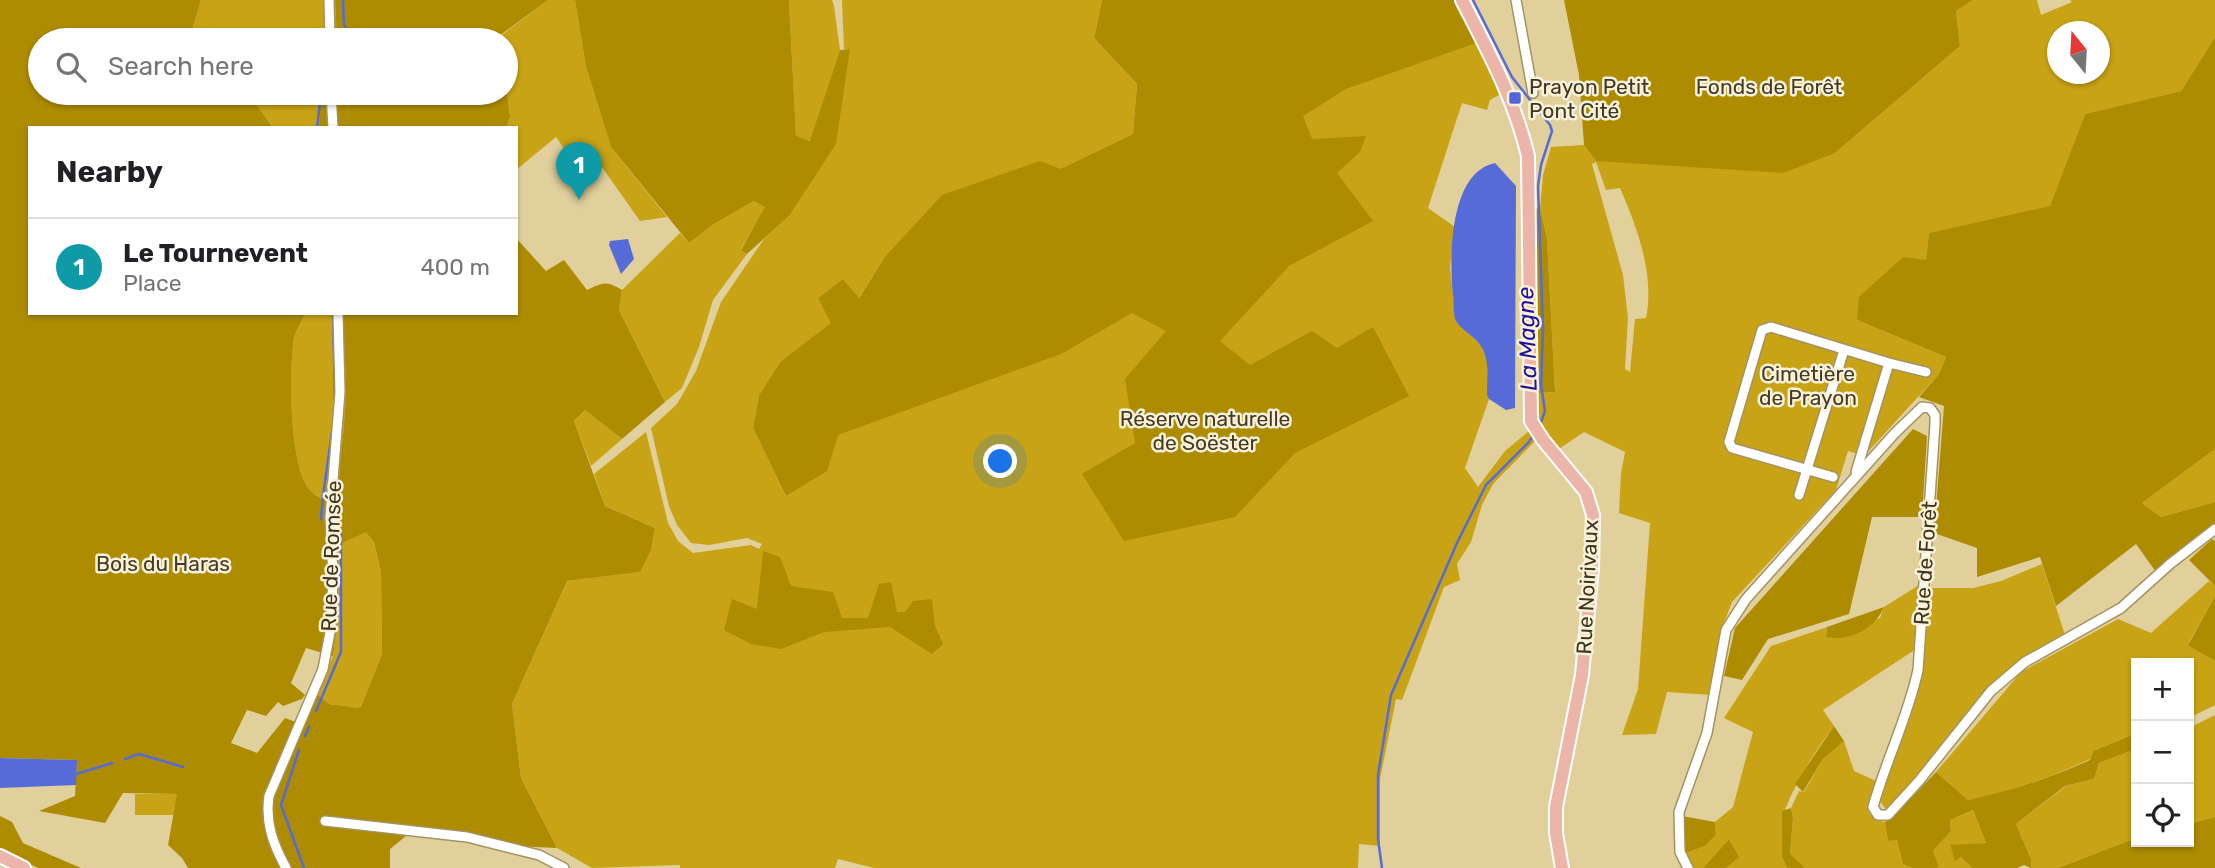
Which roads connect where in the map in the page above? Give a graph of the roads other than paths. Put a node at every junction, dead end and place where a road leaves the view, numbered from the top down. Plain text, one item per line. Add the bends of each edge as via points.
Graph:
1 (329, 0) edge
2 (1462, 0) edge
3 (1516, 0) edge
4 (330, 28) edge
5 (1533, 93) dead end
6 (331, 105) edge
7 (332, 126) edge
8 (338, 315) edge
9 (1843, 350) junction
10 (1889, 363) junction
11 (1926, 372) dead end
12 (1806, 469) junction
13 (1833, 477) dead end
14 (1855, 477) junction
15 (1799, 495) dead end
16 (2215, 529) edge
17 (325, 821) dead end
18 (0, 856) edge
19 (24, 868) edge
20 (286, 868) edge
21 (564, 868) edge
22 (1562, 868) edge
23 (1688, 868) edge

1 - 4 street
2 - 22 main road, Rue Noirivaux via 1510,97 1528,156 1529,414 1536,430 1586,492 1593,514 1582,675 1556,807
3 - 5 street
6 - 7 street
8 - 20 street, Rue de Romsée via 340,392 330,517 333,575 328,649 269,796 267,812
9 - 10 street
9 - 12 street
9 - 12 street via 1771,327 1762,330 1730,442 1732,448
10 - 11 street
10 - 14 street
12 - 13 street
12 - 15 street
14 - 16 street, Rue de Forêt via 1910,416 1922,407 1930,408 1935,424 1918,670 1878,787 1873,807 1878,815 1888,815 2000,683 2025,662 2121,608
14 - 23 street, Rue de Forêt via 1746,599 1726,630 1707,733 1679,812 1680,852
17 - 21 street via 467,836 539,855
18 - 19 main road

